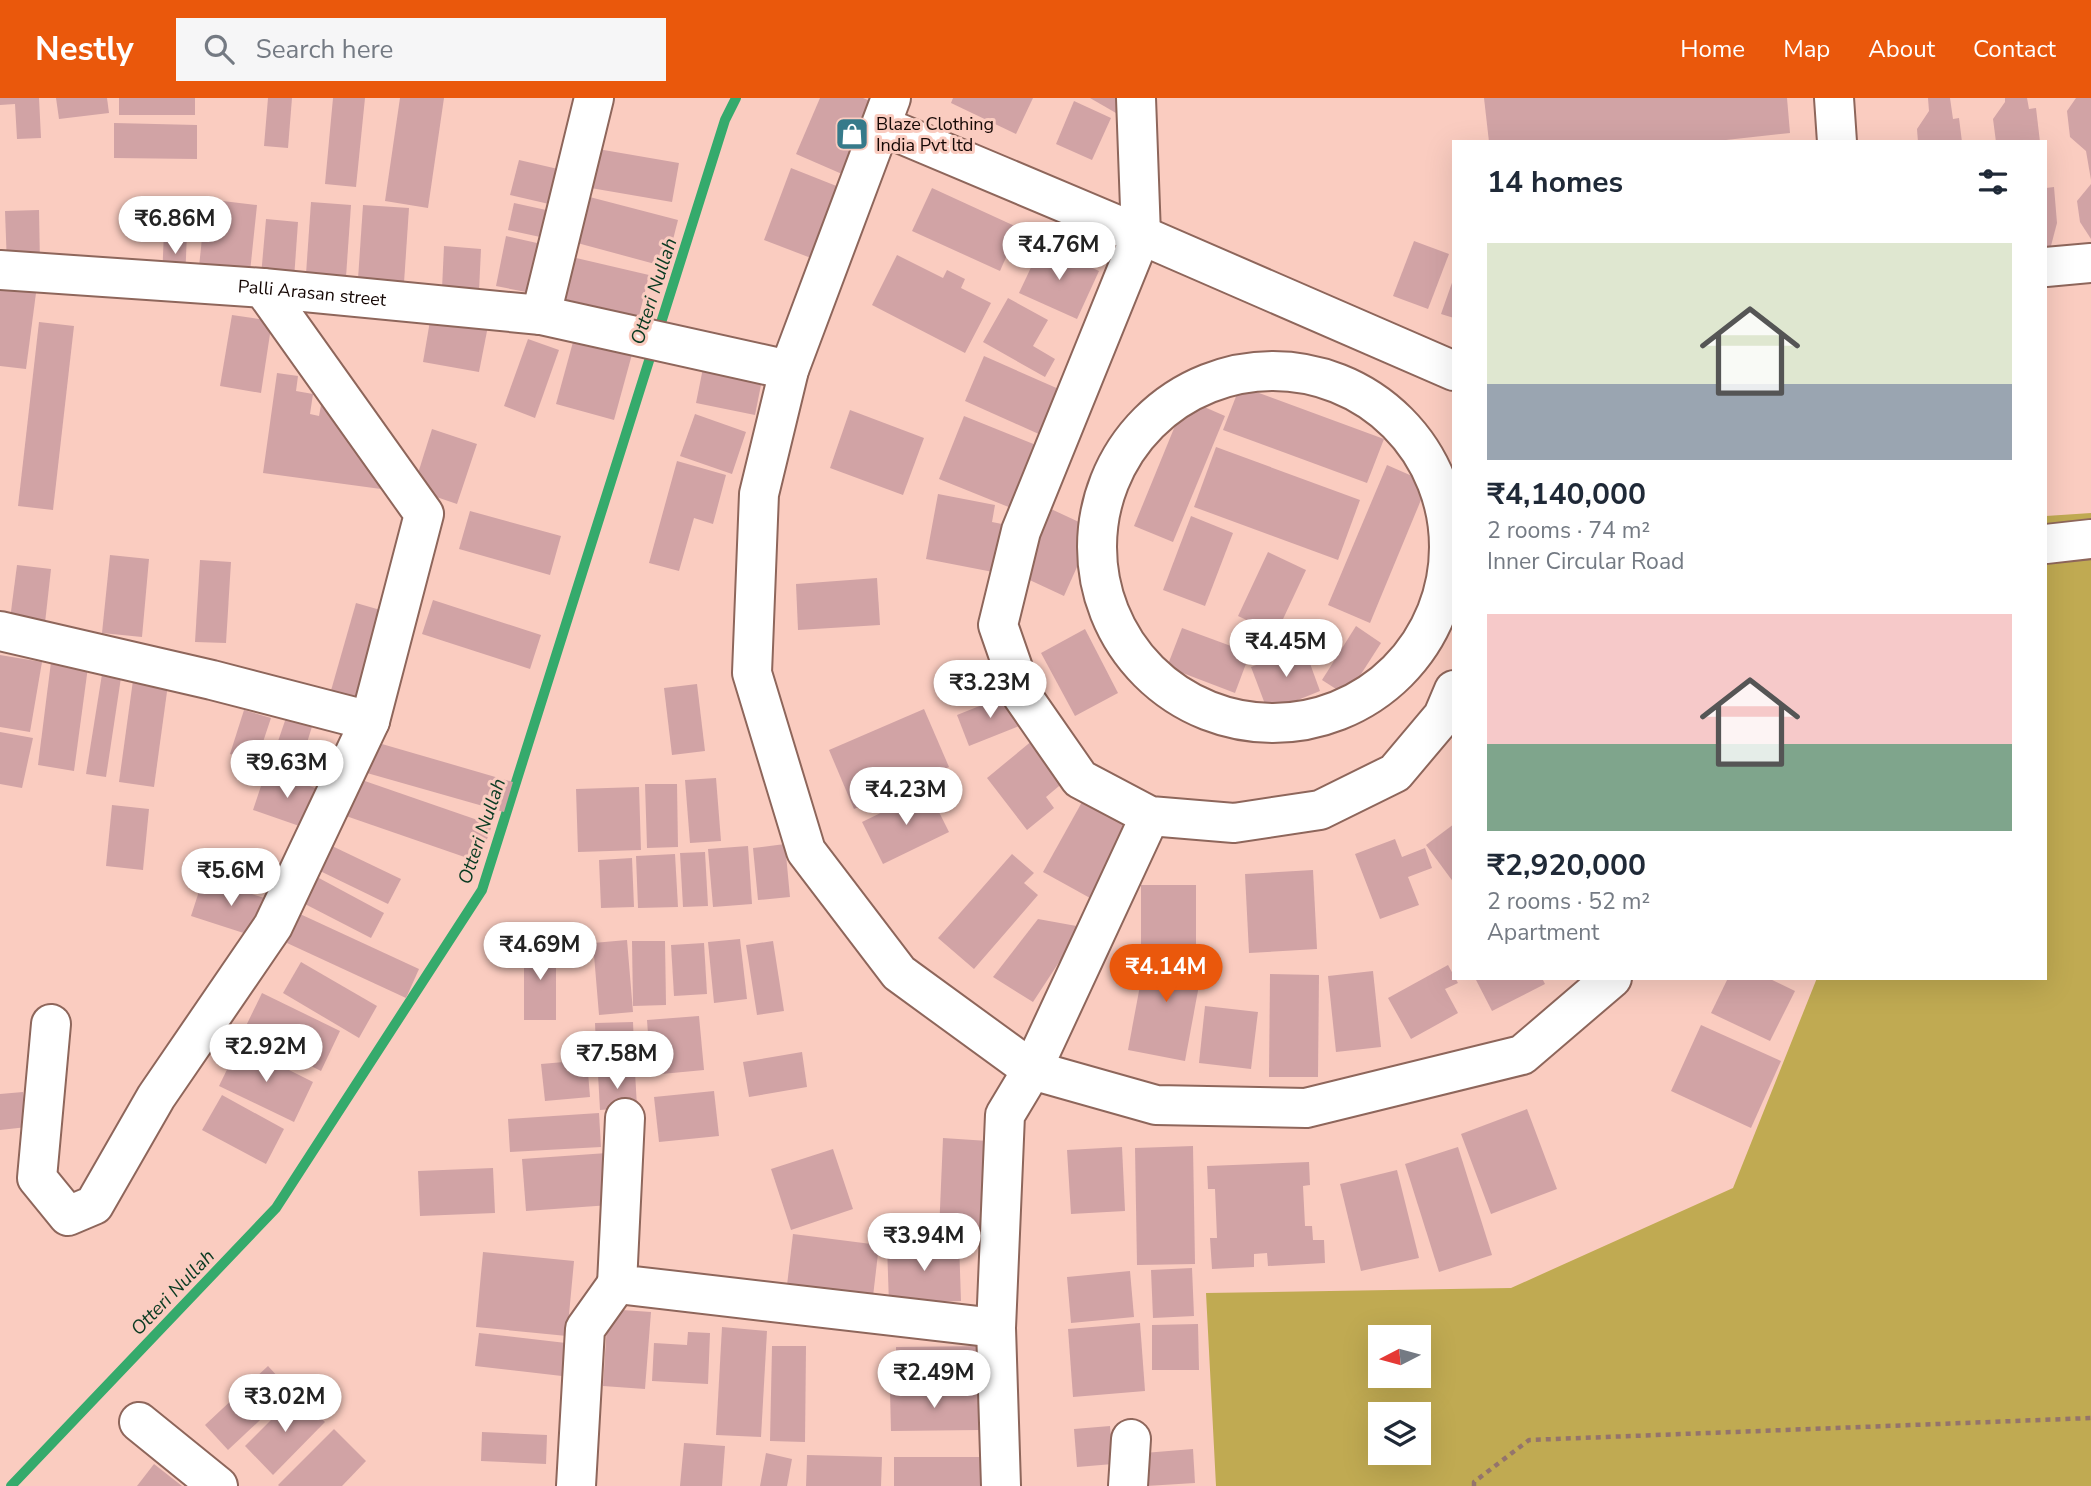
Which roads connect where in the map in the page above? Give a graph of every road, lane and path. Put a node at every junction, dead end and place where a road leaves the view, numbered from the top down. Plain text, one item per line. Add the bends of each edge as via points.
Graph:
1 (594, 98) edge
2 (1136, 98) edge
3 (1834, 98) edge
4 (887, 112) edge
5 (1837, 140) edge
6 (1141, 234) junction
7 (2091, 262) edge
8 (2047, 267) edge
9 (0, 270) edge
10 (263, 288) junction
11 (541, 315) junction
12 (1360, 330) junction
13 (789, 370) junction
14 (1452, 370) edge
15 (1336, 381) junction
16 (2091, 539) edge
17 (2047, 544) edge
18 (0, 631) edge
19 (1452, 695) edge
20 (370, 721) junction
21 (1150, 816) junction
22 (1610, 980) edge
23 (51, 1024) dead end
24 (1032, 1070) junction
25 (625, 1118) dead end
26 (617, 1284) junction
27 (996, 1328) junction
28 (2091, 1418) edge
29 (139, 1422) dead end
30 (1130, 1439) dead end
31 (218, 1486) edge
32 (576, 1486) edge
33 (1001, 1486) edge
34 (1128, 1486) edge
35 (1474, 1486) edge

1 - 11 street
2 - 6 street
3 - 5 street
4 - 6 street
4 - 13 street
6 - 12 street
6 - 21 street via 1021,531 998,625 1023,697 1080,779
7 - 8 street
9 - 10 street, Palli Arasan street
10 - 11 street, Palli Arasan street
10 - 20 street via 424,514
11 - 13 street, Palli Arasan street
12 - 14 street
12 - 15 street
13 - 24 street via 759,494 752,673 806,850 899,973
15 - 15 street via 1281,369 1225,375 1175,399 1133,437 1106,486 1096,541 1102,597 1127,648 1169,691 1222,718 1282,726 1341,712 1392,680 1429,632 1448,575 1447,514 1426,458 1387,412
16 - 17 street
18 - 20 street
19 - 21 street via 1443,716 1395,773 1320,810 1234,823
20 - 23 street via 273,926 156,1097 93,1205 68,1216 37,1178
21 - 24 street
22 - 24 street via 1522,1055 1306,1108 1156,1105
24 - 27 street via 1005,1115
25 - 26 street
26 - 27 street
26 - 32 street via 585,1329
27 - 33 street
28 - 35 path via 1529,1440
29 - 31 street
30 - 34 street

